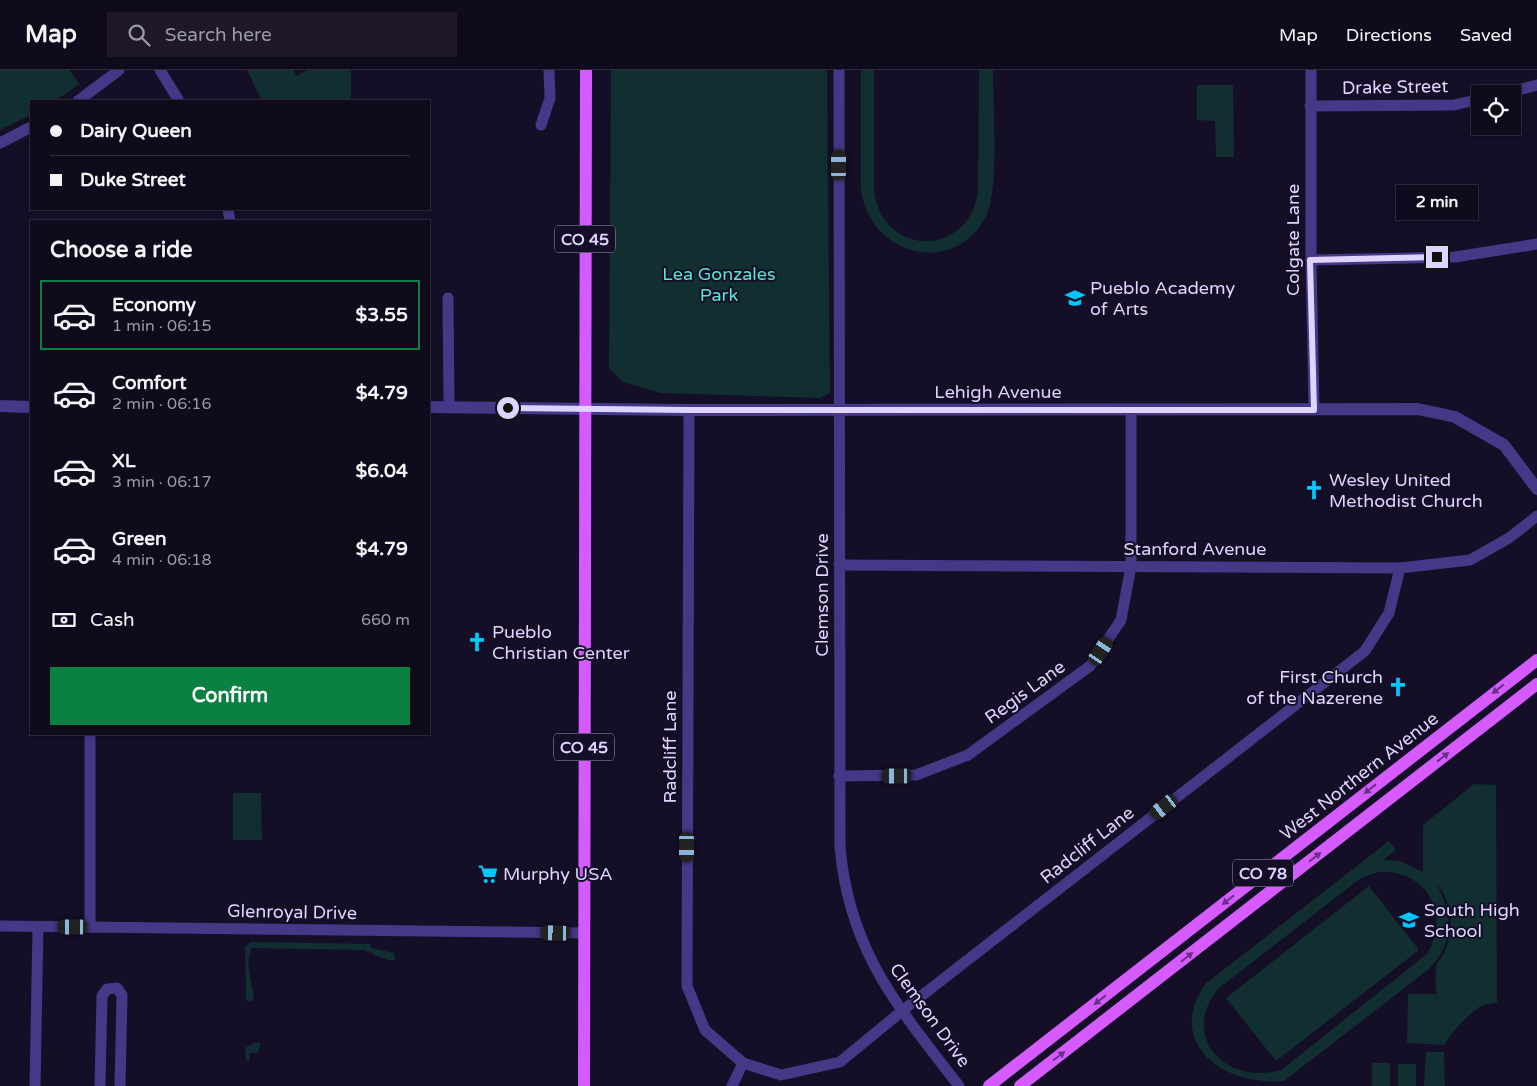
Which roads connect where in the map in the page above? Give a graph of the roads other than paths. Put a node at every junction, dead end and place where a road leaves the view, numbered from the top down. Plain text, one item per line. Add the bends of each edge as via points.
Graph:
1 (119, 70) edge
2 (160, 70) edge
3 (549, 70) edge
4 (586, 70) edge
5 (839, 70) edge
6 (1311, 70) edge
7 (1537, 85) edge
8 (1521, 89) edge
9 (79, 100) edge
10 (178, 100) edge
11 (1471, 101) edge
12 (1310, 106) junction
13 (541, 125) dead end
14 (30, 128) edge
15 (0, 143) edge
16 (1537, 244) edge
17 (1310, 260) junction
18 (448, 298) dead end
19 (0, 406) edge
20 (30, 407) edge
21 (430, 407) edge
22 (449, 407) junction
23 (584, 408) junction
24 (1132, 409) junction
25 (688, 410) junction
26 (840, 410) junction
27 (1314, 410) junction
28 (1537, 489) edge
29 (1537, 516) edge
30 (839, 565) junction
31 (1131, 566) junction
32 (1400, 568) junction
33 (1537, 660) edge
34 (1537, 684) edge
35 (90, 735) edge
36 (839, 776) junction
37 (0, 926) edge
38 (38, 927) junction
39 (90, 927) junction
40 (584, 934) junction
41 (902, 1011) junction
42 (742, 1063) junction
43 (34, 1086) edge
44 (100, 1086) edge
45 (120, 1086) edge
46 (584, 1086) edge
47 (732, 1086) edge
48 (959, 1086) edge
49 (989, 1086) edge
50 (1020, 1086) edge

1 - 9 street
2 - 10 street
3 - 13 street via 550,98
4 - 23 main road, CO 45
5 - 26 street, Clemson Drive
6 - 12 street, Colgate Lane
7 - 8 street
11 - 12 street, Drake Street via 1454,104
12 - 17 street, Colgate Lane
14 - 15 street
16 - 17 street via 1455,257
17 - 27 street, Colgate Lane
18 - 22 street
19 - 20 street
21 - 22 street, Lehigh Avenue
22 - 23 street, Lehigh Avenue
23 - 25 street, Lehigh Avenue
23 - 40 main road, CO 45
24 - 26 street, Lehigh Avenue
24 - 27 street, Lehigh Avenue
24 - 31 street, Regis Lane
25 - 26 street, Lehigh Avenue
25 - 42 street, Radcliff Lane via 687,986 705,1030
26 - 30 street, Clemson Drive
27 - 28 street, Lehigh Avenue via 1418,409 1455,417 1504,445
29 - 32 street, Stanford Avenue via 1509,538 1470,560
30 - 31 street, Stanford Avenue
30 - 36 street, Clemson Drive
31 - 32 street, Stanford Avenue
31 - 36 street, Regis Lane via 1121,620 1090,666 968,756 916,776
32 - 41 street, Radcliff Lane via 1389,613 1365,652
33 -> 49 main road, West Northern Avenue / CO 78
50 -> 34 main road, West Northern Avenue / CO 78
35 - 39 street
36 - 41 street, Clemson Drive via 842,872 850,907 874,970
37 - 38 street, Glenroyal Drive
38 - 39 street, Glenroyal Drive
38 - 43 street
39 - 40 street, Glenroyal Drive
40 - 46 main road, CO 45
41 - 42 street, Radcliff Lane via 840,1062 781,1075
41 - 48 street, Clemson Drive
42 - 47 street
44 - 45 street via 102,996 107,989 117,988 122,995

